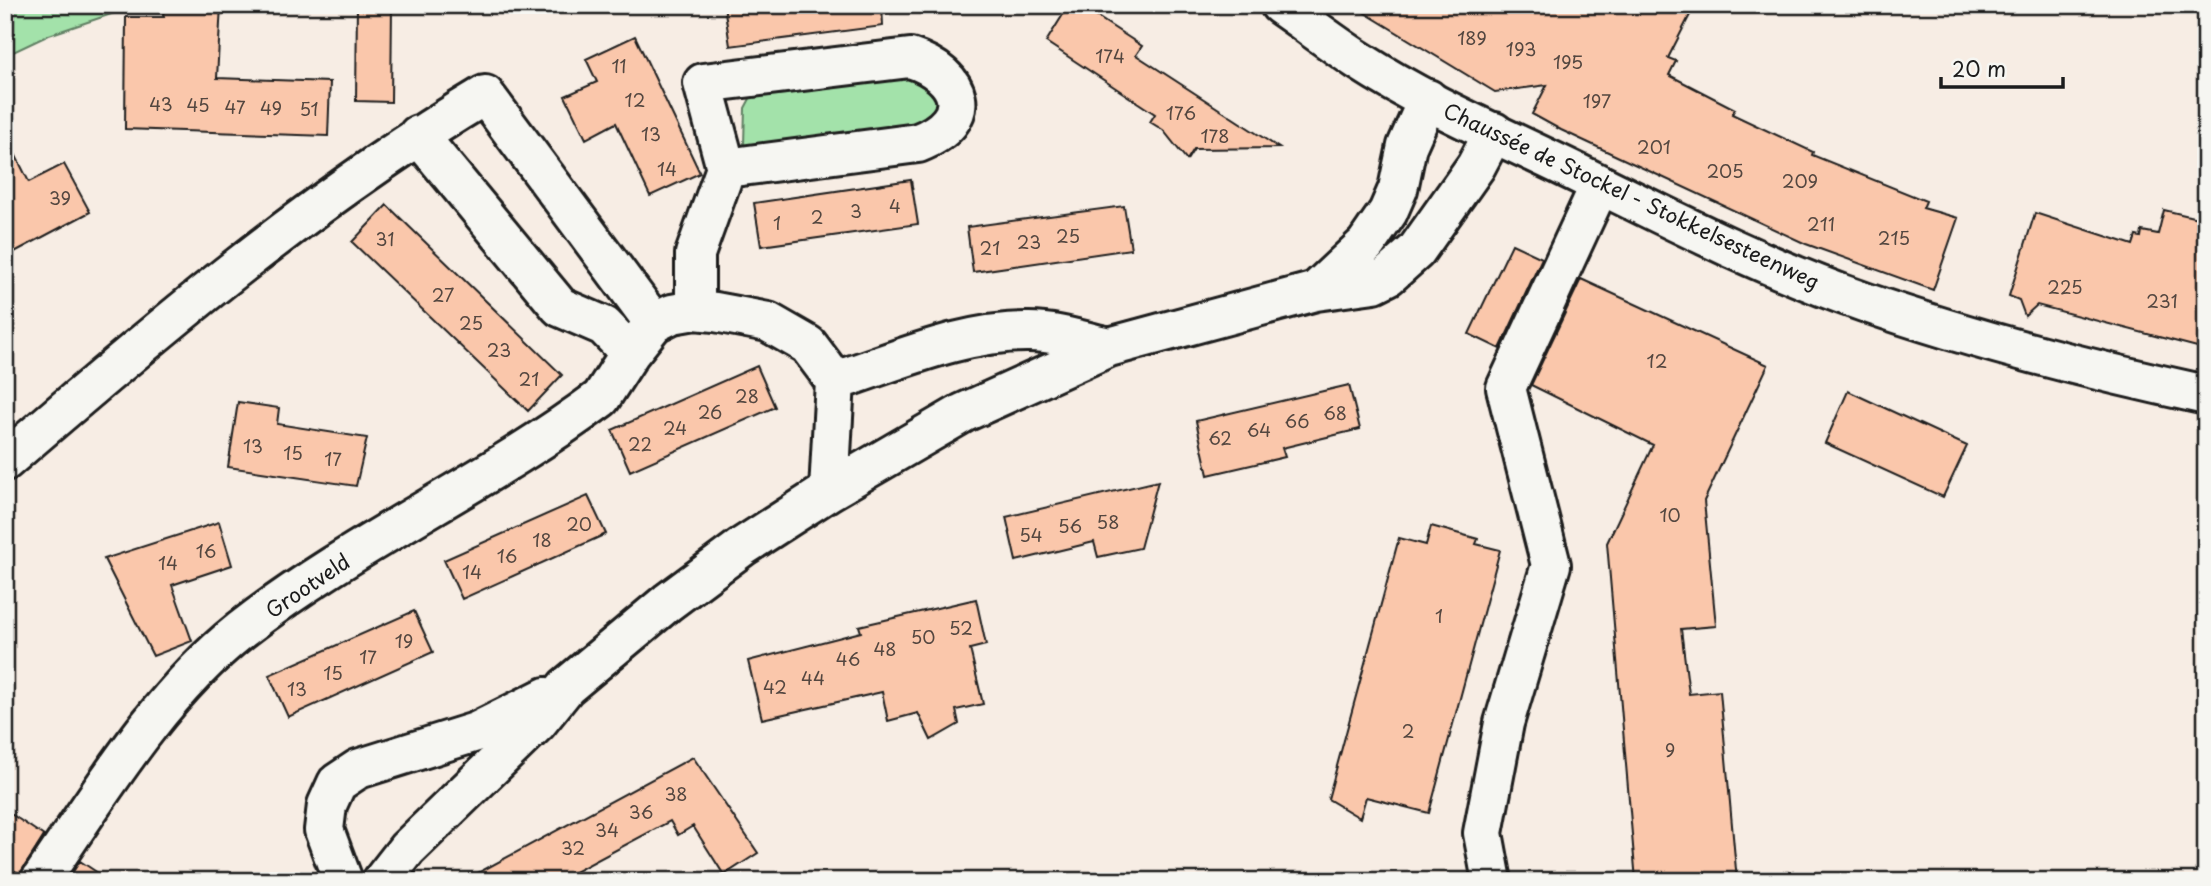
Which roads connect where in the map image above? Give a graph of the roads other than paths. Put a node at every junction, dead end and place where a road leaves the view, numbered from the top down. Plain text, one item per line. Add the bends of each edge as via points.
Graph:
1 (1280, 5) edge
2 (1428, 99) junction
3 (1494, 132) junction
4 (418, 135) junction
5 (726, 168) junction
6 (1600, 185) junction
7 (1316, 290) junction
8 (695, 310) junction
9 (654, 323) junction
10 (1109, 347) junction
11 (630, 353) junction
12 (835, 381) junction
13 (2206, 395) edge
14 (5, 461) edge
15 (829, 491) junction
16 (566, 687) junction
17 (40, 881) edge
18 (343, 881) edge
19 (382, 881) edge
20 (1492, 881) edge

1 - 2 street, Chaussée de Stockel - Stokkelsesteenweg via 1360,61
2 - 3 street, Chaussée de Stockel - Stokkelsesteenweg
2 - 7 street via 1407,146 1388,212 1366,244
3 - 6 street, Chaussée de Stockel - Stokkelsesteenweg
3 - 7 street via 1476,166 1399,268 1374,283
4 - 9 street via 485,95
4 - 11 street via 560,307 604,326
4 - 14 street via 177,313
5 - 5 street via 703,83 910,58 930,65 953,84 958,102 953,119 935,136 918,143
5 - 8 street via 695,254
6 - 13 street, Chaussée de Stockel - Stokkelsesteenweg via 1862,302 2037,356
6 - 20 street via 1506,388 1551,565 1504,723 1483,833
7 - 10 street
8 - 9 street
8 - 12 street via 768,322 788,332 808,345
9 - 11 street, Grootveld
10 - 12 street via 1059,335 1005,332 975,336
10 - 15 street via 963,413
11 - 17 street, Grootveld via 607,391 584,411 327,570 240,631 170,700
12 - 15 street
15 - 16 street via 667,602
16 - 18 street via 476,732 358,769 337,783 327,804 324,830
16 - 19 street via 537,723 407,849

